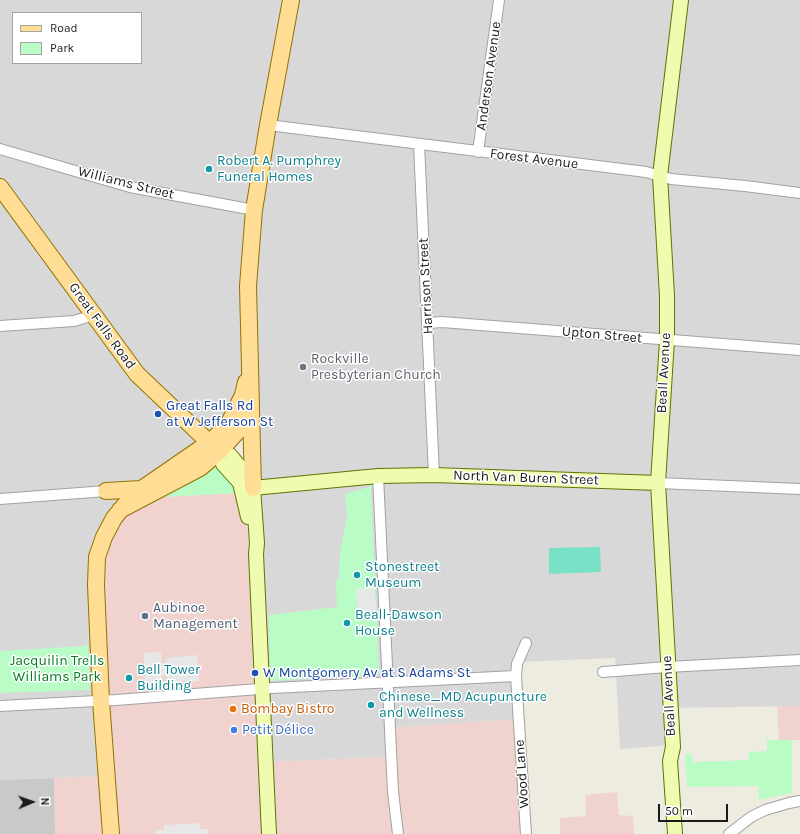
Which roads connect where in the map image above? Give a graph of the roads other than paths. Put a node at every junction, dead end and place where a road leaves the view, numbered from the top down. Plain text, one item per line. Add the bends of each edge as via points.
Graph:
1 (291, 0) edge
2 (499, 0) edge
3 (681, 0) edge
4 (268, 125) junction
5 (419, 144) junction
6 (0, 149) edge
7 (478, 152) junction
8 (660, 176) junction
9 (0, 187) edge
10 (800, 192) edge
11 (254, 210) junction
12 (94, 315) junction
13 (427, 323) junction
14 (0, 326) edge
15 (667, 340) junction
16 (800, 350) edge
17 (250, 365) junction
18 (251, 407) junction
19 (215, 447) junction
20 (434, 475) junction
21 (378, 476) junction
22 (658, 483) junction
23 (253, 488) junction
24 (141, 489) junction
25 (800, 489) edge
26 (106, 491) junction
27 (0, 499) edge
28 (117, 514) junction
29 (256, 554) junction
30 (526, 643) dead end
31 (800, 660) edge
32 (668, 666) junction
33 (603, 672) dead end
34 (516, 676) junction
35 (388, 683) junction
36 (263, 690) junction
37 (101, 700) junction
38 (0, 706) edge
39 (673, 747) junction
40 (800, 801) edge
41 (111, 834) edge
42 (269, 834) edge
43 (398, 834) edge
44 (526, 834) edge
45 (675, 834) edge
46 (683, 834) edge
47 (729, 834) edge

1 - 4 main road
2 - 7 street, Anderson Avenue
3 - 8 street, Beall Avenue
4 - 5 street, Forest Avenue
4 - 11 main road
5 - 7 street, Forest Avenue
5 - 13 street, Harrison Street
6 - 11 street, Williams Street via 130,187
7 - 8 street, Forest Avenue via 646,172
8 - 10 street, Forest Avenue
8 - 15 street, Beall Avenue
9 - 12 main road, Great Falls Road
11 - 17 main road via 248,286
12 - 14 street via 74,321
12 - 19 main road, Great Falls Road via 137,374
13 - 15 street, Upton Street via 442,322
13 - 20 street, Harrison Street
15 - 16 street, Upton Street
15 - 22 street, Beall Avenue
17 - 18 main road
17 - 19 main road via 243,396
18 - 19 main road via 244,424
18 - 23 main road
19 - 23 street via 230,455
19 - 24 main road
19 - 28 main road via 200,468
19 - 29 street via 223,464 240,483
20 - 21 street, North Van Buren Street
20 - 22 street, North Van Buren Street
21 - 23 street, North Van Buren Street
21 - 35 street
22 - 25 street, North Van Buren Street
22 - 32 street, Beall Avenue
23 - 29 street
24 - 26 main road
24 - 28 main road via 133,494
26 - 27 street
26 - 28 main road via 116,500
28 - 37 main road via 104,536 97,557
29 - 36 street
30 - 34 street, Wood Lane via 517,664
31 - 32 street
32 - 33 street
32 - 39 street, Beall Avenue
34 - 35 street
34 - 44 street, Wood Lane
35 - 36 street
35 - 43 street via 393,792
36 - 37 street
36 - 42 street
37 - 38 street
37 - 41 main road
39 - 45 street, Beall Avenue via 670,761
39 - 46 street, Beall Avenue via 679,761
40 - 47 street via 765,810

